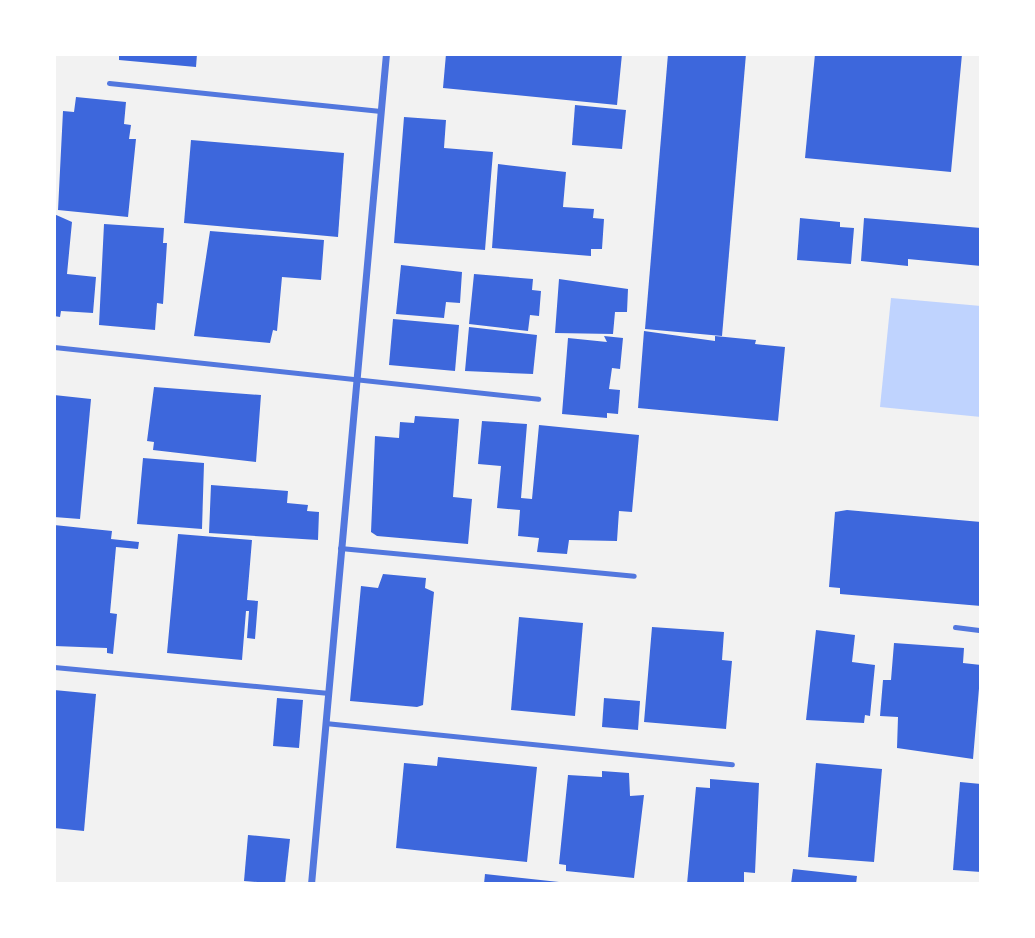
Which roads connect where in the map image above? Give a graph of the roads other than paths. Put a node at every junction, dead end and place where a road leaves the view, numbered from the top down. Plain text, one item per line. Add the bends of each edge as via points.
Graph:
1 (386, 54) edge
2 (109, 83) dead end
3 (381, 111) junction
4 (54, 347) edge
5 (354, 380) junction
6 (538, 398) dead end
7 (340, 548) junction
8 (634, 576) dead end
9 (955, 627) dead end
10 (981, 630) edge
11 (54, 667) edge
12 (329, 693) junction
13 (326, 723) junction
14 (732, 764) dead end
15 (312, 884) edge

1 - 3 street
2 - 3 lane
3 - 5 street
4 - 5 lane
5 - 6 lane
5 - 7 street
7 - 8 lane
7 - 12 street
9 - 10 lane
11 - 12 lane
12 - 13 street
13 - 14 lane
13 - 15 street

